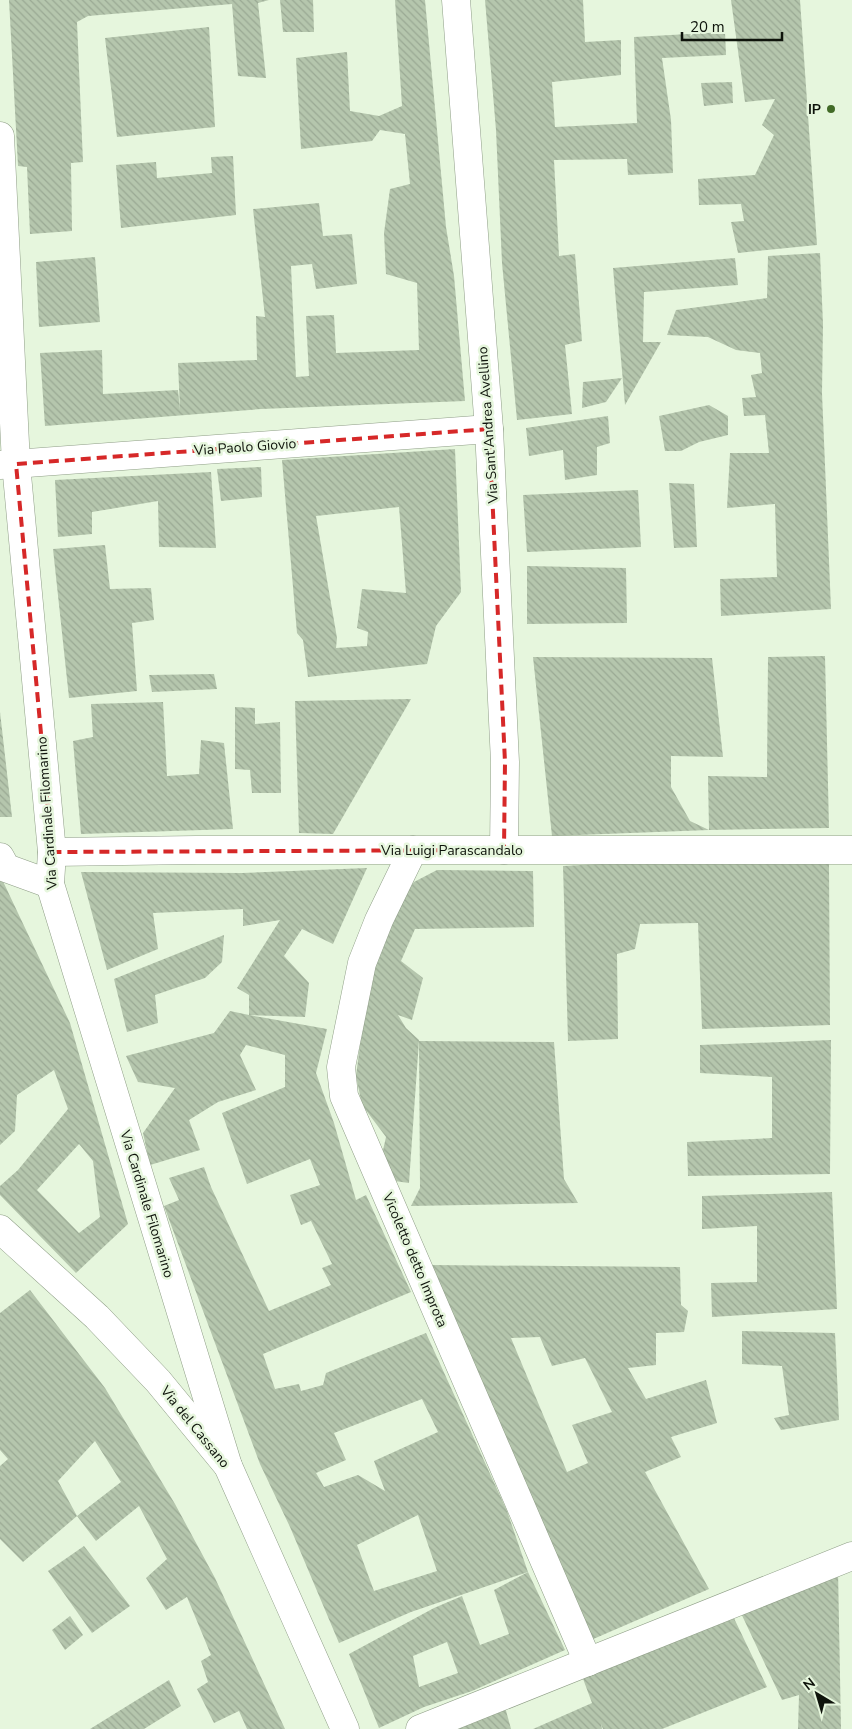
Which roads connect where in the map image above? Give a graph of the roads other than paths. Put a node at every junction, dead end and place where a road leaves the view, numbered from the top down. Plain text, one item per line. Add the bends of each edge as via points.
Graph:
1 (456, 0) edge
2 (0, 136) edge
3 (489, 429) junction
4 (8, 465) edge
5 (413, 850) junction
6 (504, 850) junction
7 (852, 850) edge
8 (52, 852) junction
9 (0, 857) edge
10 (50, 884) junction
11 (0, 1229) edge
12 (228, 1466) junction
13 (852, 1556) edge
14 (588, 1662) junction
15 (345, 1729) edge
16 (420, 1729) edge

1 - 3 street, Via Sant'Andrea Avellino
2 - 4 street, Via Cardinale Filomarino
3 - 4 street, Via Paolo Giovio
3 - 6 street, Via Sant'Andrea Avellino via 505,762
4 - 8 street, Via Cardinale Filomarino
5 - 6 street, Via Luigi Parascandalo
5 - 8 street, Via Luigi Parascandalo
5 - 14 street, Vicoletto detto Improta via 378,920 362,963 342,1067 344,1096
6 - 7 street, Via Luigi Parascandalo
8 - 10 street, Via Cardinale Filomarino
9 - 10 street via 6,868
10 - 12 street, Via Cardinale Filomarino
11 - 12 street, Via del Cassano via 97,1317 158,1381
12 - 15 street, Via del Cassano
13 - 14 street
14 - 16 street

